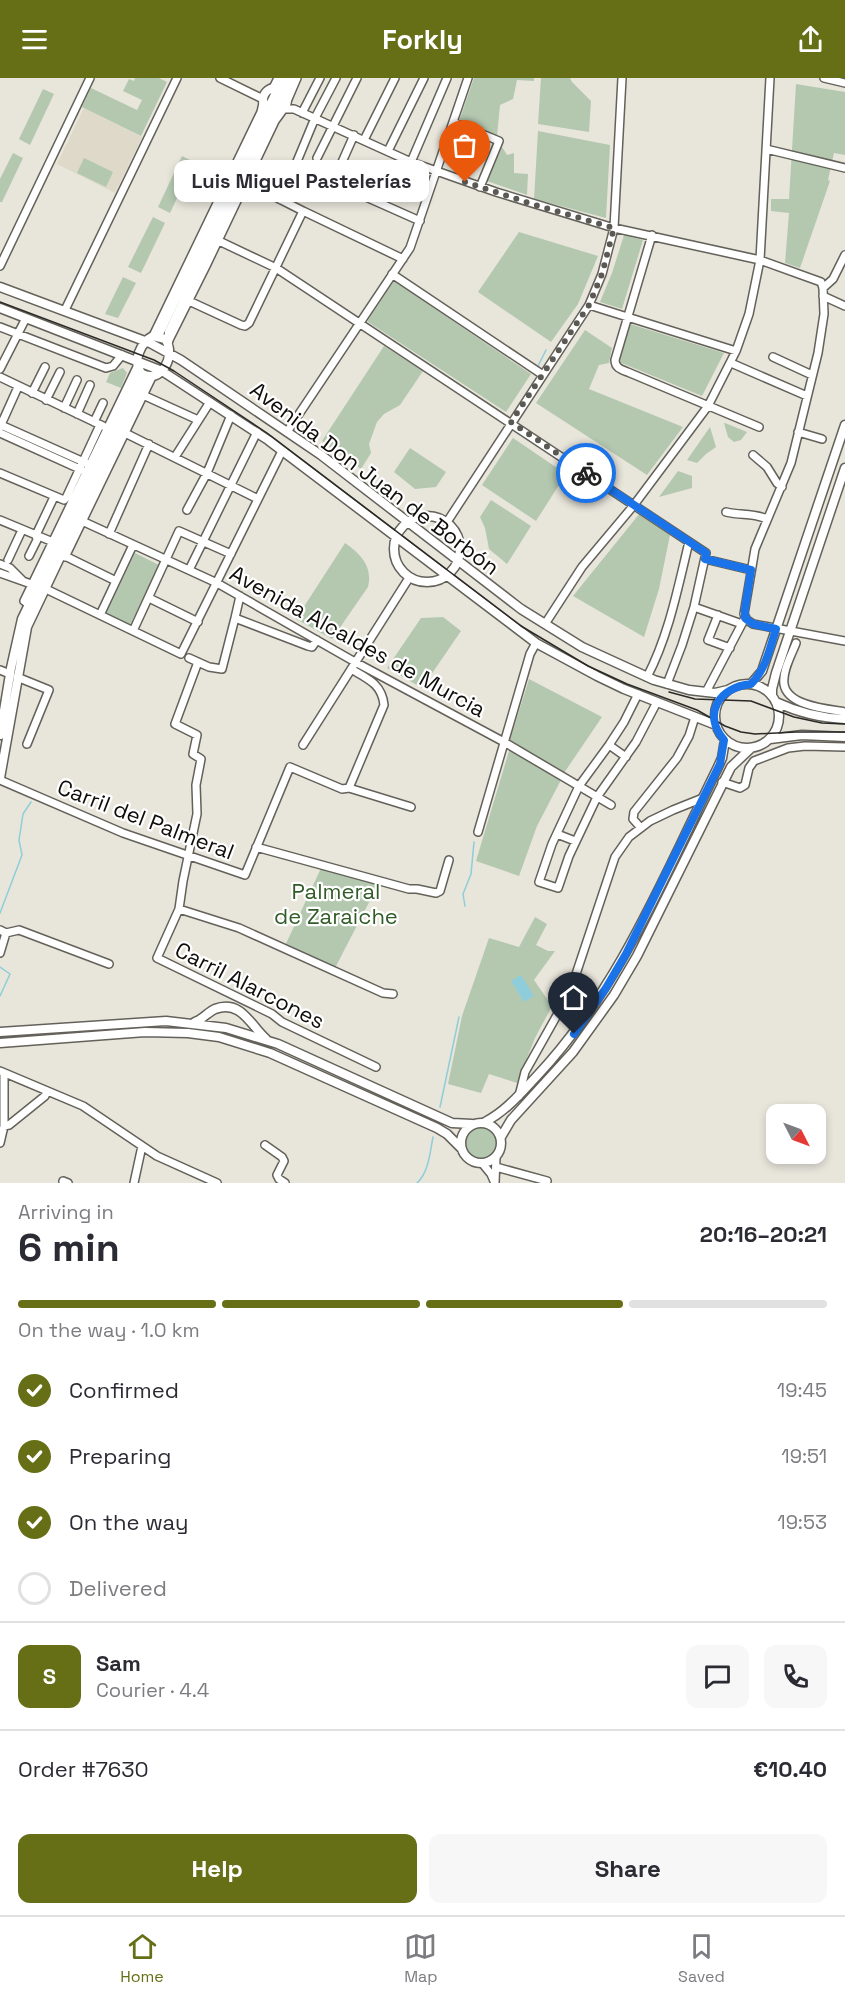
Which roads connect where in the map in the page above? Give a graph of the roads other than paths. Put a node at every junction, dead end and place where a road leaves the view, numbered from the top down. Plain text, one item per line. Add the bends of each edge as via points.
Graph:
1 (90, 78) edge
2 (177, 78) edge
3 (278, 78) edge
4 (283, 78) edge
5 (291, 78) edge
6 (297, 78) edge
7 (320, 78) edge
8 (336, 78) edge
9 (357, 78) edge
10 (395, 78) edge
11 (424, 78) edge
12 (447, 78) edge
13 (459, 78) edge
14 (621, 78) edge
15 (770, 78) edge
16 (824, 78) edge
17 (226, 79) edge
18 (834, 79) edge
19 (468, 80) edge
20 (845, 84) edge
21 (276, 101) junction
22 (302, 113) junction
23 (315, 118) junction
24 (453, 122) junction
25 (332, 125) junction
26 (354, 135) junction
27 (364, 140) junction
28 (766, 149) junction
29 (388, 151) junction
30 (317, 158) dead end
31 (411, 162) junction
32 (845, 168) edge
33 (435, 171) junction
34 (246, 182) junction
35 (480, 187) junction
36 (281, 200) junction
37 (303, 211) junction
38 (420, 221) junction
39 (614, 228) junction
40 (652, 235) junction
41 (219, 241) junction
42 (845, 255) edge
43 (403, 259) junction
44 (760, 260) junction
45 (0, 266) edge
46 (276, 268) junction
47 (392, 274) junction
48 (0, 287) edge
49 (823, 292) junction
50 (189, 301) junction
51 (589, 305) junction
52 (845, 306) edge
53 (0, 308) edge
54 (65, 310) junction
55 (628, 316) junction
56 (26, 318) junction
57 (358, 323) junction
58 (0, 327) edge
59 (19, 334) junction
60 (156, 336) junction
61 (145, 342) junction
62 (168, 342) junction
63 (736, 351) junction
64 (170, 353) junction
65 (122, 355) junction
66 (773, 357) dead end
67 (730, 363) junction
68 (45, 367) dead end
69 (0, 369) edge
70 (143, 371) junction
71 (162, 371) junction
72 (60, 372) dead end
73 (543, 375) junction
74 (812, 375) junction
75 (0, 377) edge
76 (77, 380) dead end
77 (90, 385) dead end
78 (18, 387) junction
79 (32, 393) junction
80 (143, 395) junction
81 (807, 396) junction
82 (46, 400) junction
83 (210, 402) junction
84 (103, 403) dead end
85 (708, 406) junction
86 (64, 408) junction
87 (77, 414) junction
88 (231, 416) junction
89 (198, 420) junction
90 (511, 422) junction
91 (97, 423) junction
92 (845, 425) edge
93 (759, 427) dead end
94 (0, 428) edge
95 (108, 428) junction
96 (257, 432) junction
97 (287, 432) junction
98 (798, 432) junction
99 (125, 433) junction
100 (822, 439) dead end
101 (149, 444) junction
102 (282, 451) junction
103 (753, 455) dead end
104 (175, 457) junction
105 (92, 462) junction
106 (81, 465) junction
107 (845, 468) edge
108 (0, 473) edge
109 (207, 473) junction
110 (86, 475) junction
111 (231, 485) junction
112 (782, 487) junction
113 (54, 497) junction
114 (258, 499) junction
115 (634, 505) junction
116 (187, 510) dead end
117 (726, 512) dead end
118 (767, 519) junction
119 (0, 520) edge
120 (82, 521) junction
121 (408, 522) junction
122 (447, 522) junction
123 (22, 530) junction
124 (109, 534) junction
125 (36, 535) junction
126 (395, 538) junction
127 (53, 542) junction
128 (203, 542) junction
129 (689, 542) junction
130 (133, 545) junction
131 (231, 555) junction
132 (29, 556) dead end
133 (65, 556) junction
134 (705, 559) junction
135 (8, 560) dead end
136 (167, 560) junction
137 (458, 561) junction
138 (0, 564) edge
139 (189, 570) junction
140 (751, 570) junction
141 (0, 573) edge
142 (447, 576) junction
143 (409, 578) junction
144 (116, 581) junction
145 (24, 582) junction
146 (217, 583) junction
147 (40, 588) junction
148 (240, 596) junction
149 (149, 598) junction
150 (694, 607) junction
151 (100, 615) junction
152 (718, 615) junction
153 (235, 618) junction
154 (744, 621) junction
155 (198, 622) junction
156 (544, 624) junction
157 (776, 629) junction
158 (133, 631) junction
159 (790, 632) junction
160 (317, 640) junction
161 (845, 641) edge
162 (536, 643) junction
163 (796, 643) dead end
164 (730, 648) junction
165 (189, 658) dead end
166 (198, 662) junction
167 (355, 662) junction
168 (351, 669) junction
169 (0, 670) edge
170 (13, 675) junction
171 (647, 677) junction
172 (667, 684) junction
173 (751, 684) junction
174 (728, 690) junction
175 (706, 692) junction
176 (638, 694) junction
177 (774, 699) junction
178 (657, 702) junction
179 (683, 711) junction
180 (845, 712) edge
181 (695, 717) junction
182 (845, 718) edge
183 (716, 724) junction
184 (0, 735) edge
185 (689, 736) junction
186 (845, 736) edge
187 (770, 739) junction
188 (724, 740) junction
189 (504, 742) junction
190 (27, 744) dead end
191 (303, 745) dead end
192 (609, 745) junction
193 (845, 747) edge
194 (750, 748) junction
195 (626, 757) junction
196 (0, 779) edge
197 (722, 782) junction
198 (579, 786) junction
199 (349, 788) junction
200 (597, 797) junction
201 (703, 798) junction
202 (611, 805) dead end
203 (411, 807) dead end
204 (641, 828) junction
205 (477, 832) dead end
206 (557, 834) junction
207 (576, 841) junction
208 (256, 847) junction
209 (189, 857) junction
210 (449, 860) dead end
211 (179, 909) junction
212 (3, 931) edge
213 (0, 953) edge
214 (109, 964) dead end
215 (393, 994) dead end
216 (197, 1023) junction
217 (0, 1032) edge
218 (210, 1036) junction
219 (269, 1041) junction
220 (0, 1043) edge
221 (376, 1067) dead end
222 (2, 1072) edge
223 (47, 1091) junction
224 (519, 1096) junction
225 (485, 1122) junction
226 (472, 1124) junction
227 (4, 1126) junction
228 (501, 1137) junction
229 (0, 1143) edge
230 (265, 1145) dead end
231 (142, 1146) junction
232 (462, 1149) junction
233 (496, 1157) junction
234 (482, 1163) junction
235 (496, 1167) junction
236 (547, 1181) dead end
237 (134, 1183) edge
238 (217, 1183) edge
239 (285, 1183) edge

1 - 45 street
2 - 54 street
3 - 21 street
4 - 21 main road
5 - 21 main road
6 - 21 street
7 - 22 street
8 - 23 street
9 - 25 street
10 - 27 street
11 - 29 street
12 - 31 street
13 - 19 street
14 - 39 street
15 - 28 street
16 - 18 street
17 - 21 street
18 - 20 street
19 - 24 street
21 - 22 street
21 - 34 street via 278,117
21 - 60 main road
21 - 62 main road via 169,332
22 - 23 street
23 - 25 street
23 - 36 street
24 - 33 street
24 - 35 street via 499,141
25 - 26 street
25 - 30 street
26 - 27 street
26 - 38 street via 331,187 366,197
27 - 29 street
28 - 32 street
28 - 44 street
29 - 31 street
31 - 33 street
33 - 35 street
33 - 38 street
34 - 36 street
34 - 41 street
35 - 39 street
36 - 37 street
37 - 43 street
37 - 46 street
38 - 43 street
39 - 40 street
39 - 51 street
40 - 44 street
40 - 55 street
41 - 46 street
41 - 50 street
42 - 49 street
43 - 47 street
44 - 49 street via 821,282
44 - 63 street via 749,314
46 - 50 street via 245,326
46 - 57 street
47 - 57 street
47 - 73 street
48 - 54 main road, Avenida Don Juan de Borbón
49 - 52 street
49 - 74 street via 824,314
50 - 62 street
51 - 55 street
51 - 73 street
53 - 56 main road, Avenida Don Juan de Borbón
54 - 61 main road, Avenida Don Juan de Borbón
55 - 63 street
55 - 85 street via 615,360 617,367
56 - 59 street
56 - 65 main road, Avenida Don Juan de Borbón
57 - 90 street
57 - 97 street
58 - 59 street
59 - 65 street via 106,368 114,366
59 - 69 street
60 - 61 main road
60 - 62 main road
61 - 64 main road, Avenida Don Juan de Borbón
61 - 70 main road
62 - 64 main road
63 - 67 street
64 - 71 main road
64 - 97 main road, Avenida Don Juan de Borbón
65 - 70 main road, Avenida Don Juan de Borbón
66 - 74 street
67 - 81 street
67 - 85 street
68 - 79 street
70 - 71 main road, Avenida Don Juan de Borbón
70 - 71 main road
70 - 80 street
70 - 95 street
70 - 147 main road
71 - 83 main road, Avenida Don Juan de Borbón
72 - 82 street
73 - 90 street
74 - 81 street
75 - 78 street
76 - 86 street
77 - 87 street
78 - 79 street
78 - 94 street
79 - 82 street
80 - 89 street
80 - 99 street
81 - 98 street
82 - 86 street
83 - 88 main road, Avenida Don Juan de Borbón
83 - 89 street
84 - 91 street
85 - 93 street
85 - 115 street
86 - 87 street
87 - 91 street
88 - 96 main road, Avenida Don Juan de Borbón
88 - 109 street
89 - 104 street
90 - 115 street
90 - 122 street
91 - 95 street
91 - 106 street
92 - 157 main road
94 - 106 street
95 - 105 street
96 - 102 main road, Avenida Don Juan de Borbón
96 - 111 street
97 - 121 main road, Avenida Don Juan de Borbón
98 - 100 street
98 - 112 street
99 - 101 street
99 - 120 street
101 - 104 street
101 - 124 street
102 - 114 street
102 - 126 main road, Avenida Don Juan de Borbón
103 - 112 street
104 - 109 street
105 - 106 street
105 - 110 street
106 - 110 street
106 - 113 street via 66,498
107 - 159 main road
108 - 113 street
109 - 111 street
109 - 116 street
110 - 127 street
111 - 114 street
111 - 128 street
112 - 118 street
113 - 125 street
114 - 131 street
115 - 129 street
115 - 156 street via 582,567
117 - 118 street via 751,513
118 - 140 street
119 - 123 street
120 - 124 street, Avenida Alcaldes de Murcia
120 - 133 street
121 - 122 main road via 423,516
121 - 126 main road
121 - 137 main road, Avenida Don Juan de Borbón
122 - 137 main road via 459,540
123 - 125 street
123 - 135 street
124 - 130 street, Avenida Alcaldes de Murcia
125 - 127 street
125 - 132 street
126 - 142 main road, Avenida Don Juan de Borbón
126 - 143 main road via 395,560
127 - 147 street
128 - 131 street
128 - 136 street via 179,531
128 - 139 street
129 - 134 street via 706,553
129 - 171 street via 673,610
130 - 136 street, Avenida Alcaldes de Murcia
130 - 144 street
131 - 146 street
133 - 144 street
133 - 147 street
134 - 140 street
134 - 150 street
136 - 139 street, Avenida Alcaldes de Murcia
136 - 149 street
137 - 142 main road
137 - 156 main road, Avenida Don Juan de Borbón
138 - 145 street
139 - 146 street, Avenida Alcaldes de Murcia
140 - 154 street
141 - 145 street
142 - 143 main road via 428,583
142 - 162 main road, Avenida Don Juan de Borbón
143 - 167 street
144 - 151 street
145 - 147 street
146 - 148 street, Avenida Alcaldes de Murcia
146 - 155 street
147 - 151 street
147 - 170 main road via 18,633
148 - 153 street
148 - 160 street, Avenida Alcaldes de Murcia
149 - 155 street
149 - 158 street
150 - 152 street
150 - 172 street
151 - 158 street
152 - 154 street
152 - 164 street via 708,640
153 - 160 street via 308,646 312,647
153 - 166 street via 222,669
154 - 157 street
154 - 164 street
155 - 158 street via 181,654
156 - 171 main road, Avenida Don Juan de Borbón
157 - 159 street
157 - 173 main road via 762,671
159 - 161 street
159 - 177 main road via 773,681
160 - 167 street, Avenida Alcaldes de Murcia
162 - 176 main road, Avenida Don Juan de Borbón
162 - 189 street
163 - 180 street via 784,683 786,689 803,703
164 - 175 street
165 - 166 street
166 - 209 street, Carril Alarcones via 175,724 197,735 193,754 201,759
167 - 168 street
167 - 189 street, Avenida Alcaldes de Murcia
168 - 191 street
168 - 199 street via 383,693 384,705
169 - 170 street
170 - 184 main road
170 - 190 street via 50,690
170 - 196 main road
171 - 172 main road, Avenida Don Juan de Borbón
172 - 175 main road, Avenida Don Juan de Borbón
173 - 174 main road
173 - 177 main road
174 - 175 main road, Avenida Don Juan de Borbón
174 - 183 main road via 716,706
176 - 178 main road, Avenida Don Juan de Borbón
176 - 192 street
177 - 182 main road via 795,712
177 - 187 main road via 779,721
178 - 179 main road, Avenida Don Juan de Borbón
178 - 195 street
179 - 181 main road, Avenida Don Juan de Borbón
179 - 185 street
181 - 183 main road, Avenida Don Juan de Borbón
181 - 185 street
183 - 188 main road
185 - 204 street via 672,765 634,812 633,819
186 - 187 main road
187 - 194 main road
188 - 194 main road
188 - 201 main road via 722,758
189 - 198 street, Avenida Alcaldes de Murcia
189 - 205 street
192 - 195 street
192 - 198 street
193 - 197 street via 788,747 754,761 745,785 740,788
194 - 197 main road via 735,761
195 - 200 street
196 - 209 street, Carril del Palmeral
197 - 228 main road via 614,995 573,1052 511,1120
198 - 200 street, Avenida Alcaldes de Murcia
198 - 206 street
199 - 203 street
199 - 208 street via 342,789 290,767
200 - 202 street, Avenida Alcaldes de Murcia
200 - 207 street
201 - 204 street
201 - 224 main road via 606,988 568,1041
204 - 224 street via 615,857 570,992 525,1072
206 - 207 street
206 - 207 street via 539,882 558,888
208 - 209 street, Carril del Palmeral via 245,875
208 - 210 street, Carril del Palmeral via 436,893 444,881
209 - 211 street, Carril Alarcones
211 - 215 street, Carril Alarcones via 238,928
211 - 221 street, Carril Alarcones via 158,953 159,960
212 - 213 street
212 - 214 street via 19,930
216 - 217 main road via 147,1021
216 - 218 main road
216 - 219 main road
216 - 219 main road via 221,1007 236,1009
218 - 220 main road via 145,1032
218 - 232 main road via 246,1044 295,1063 441,1130
219 - 226 main road via 452,1123
222 - 223 street
222 - 227 street
223 - 227 street
223 - 231 street via 83,1106
224 - 225 main road
225 - 226 main road
225 - 228 main road via 493,1125
226 - 232 main road via 462,1135
227 - 229 street
228 - 233 main road
230 - 239 street via 282,1156 284,1161 277,1175
231 - 237 street
231 - 238 street
232 - 234 main road via 467,1158
233 - 234 main road
233 - 235 street
234 - 235 street via 495,1183
235 - 236 street

